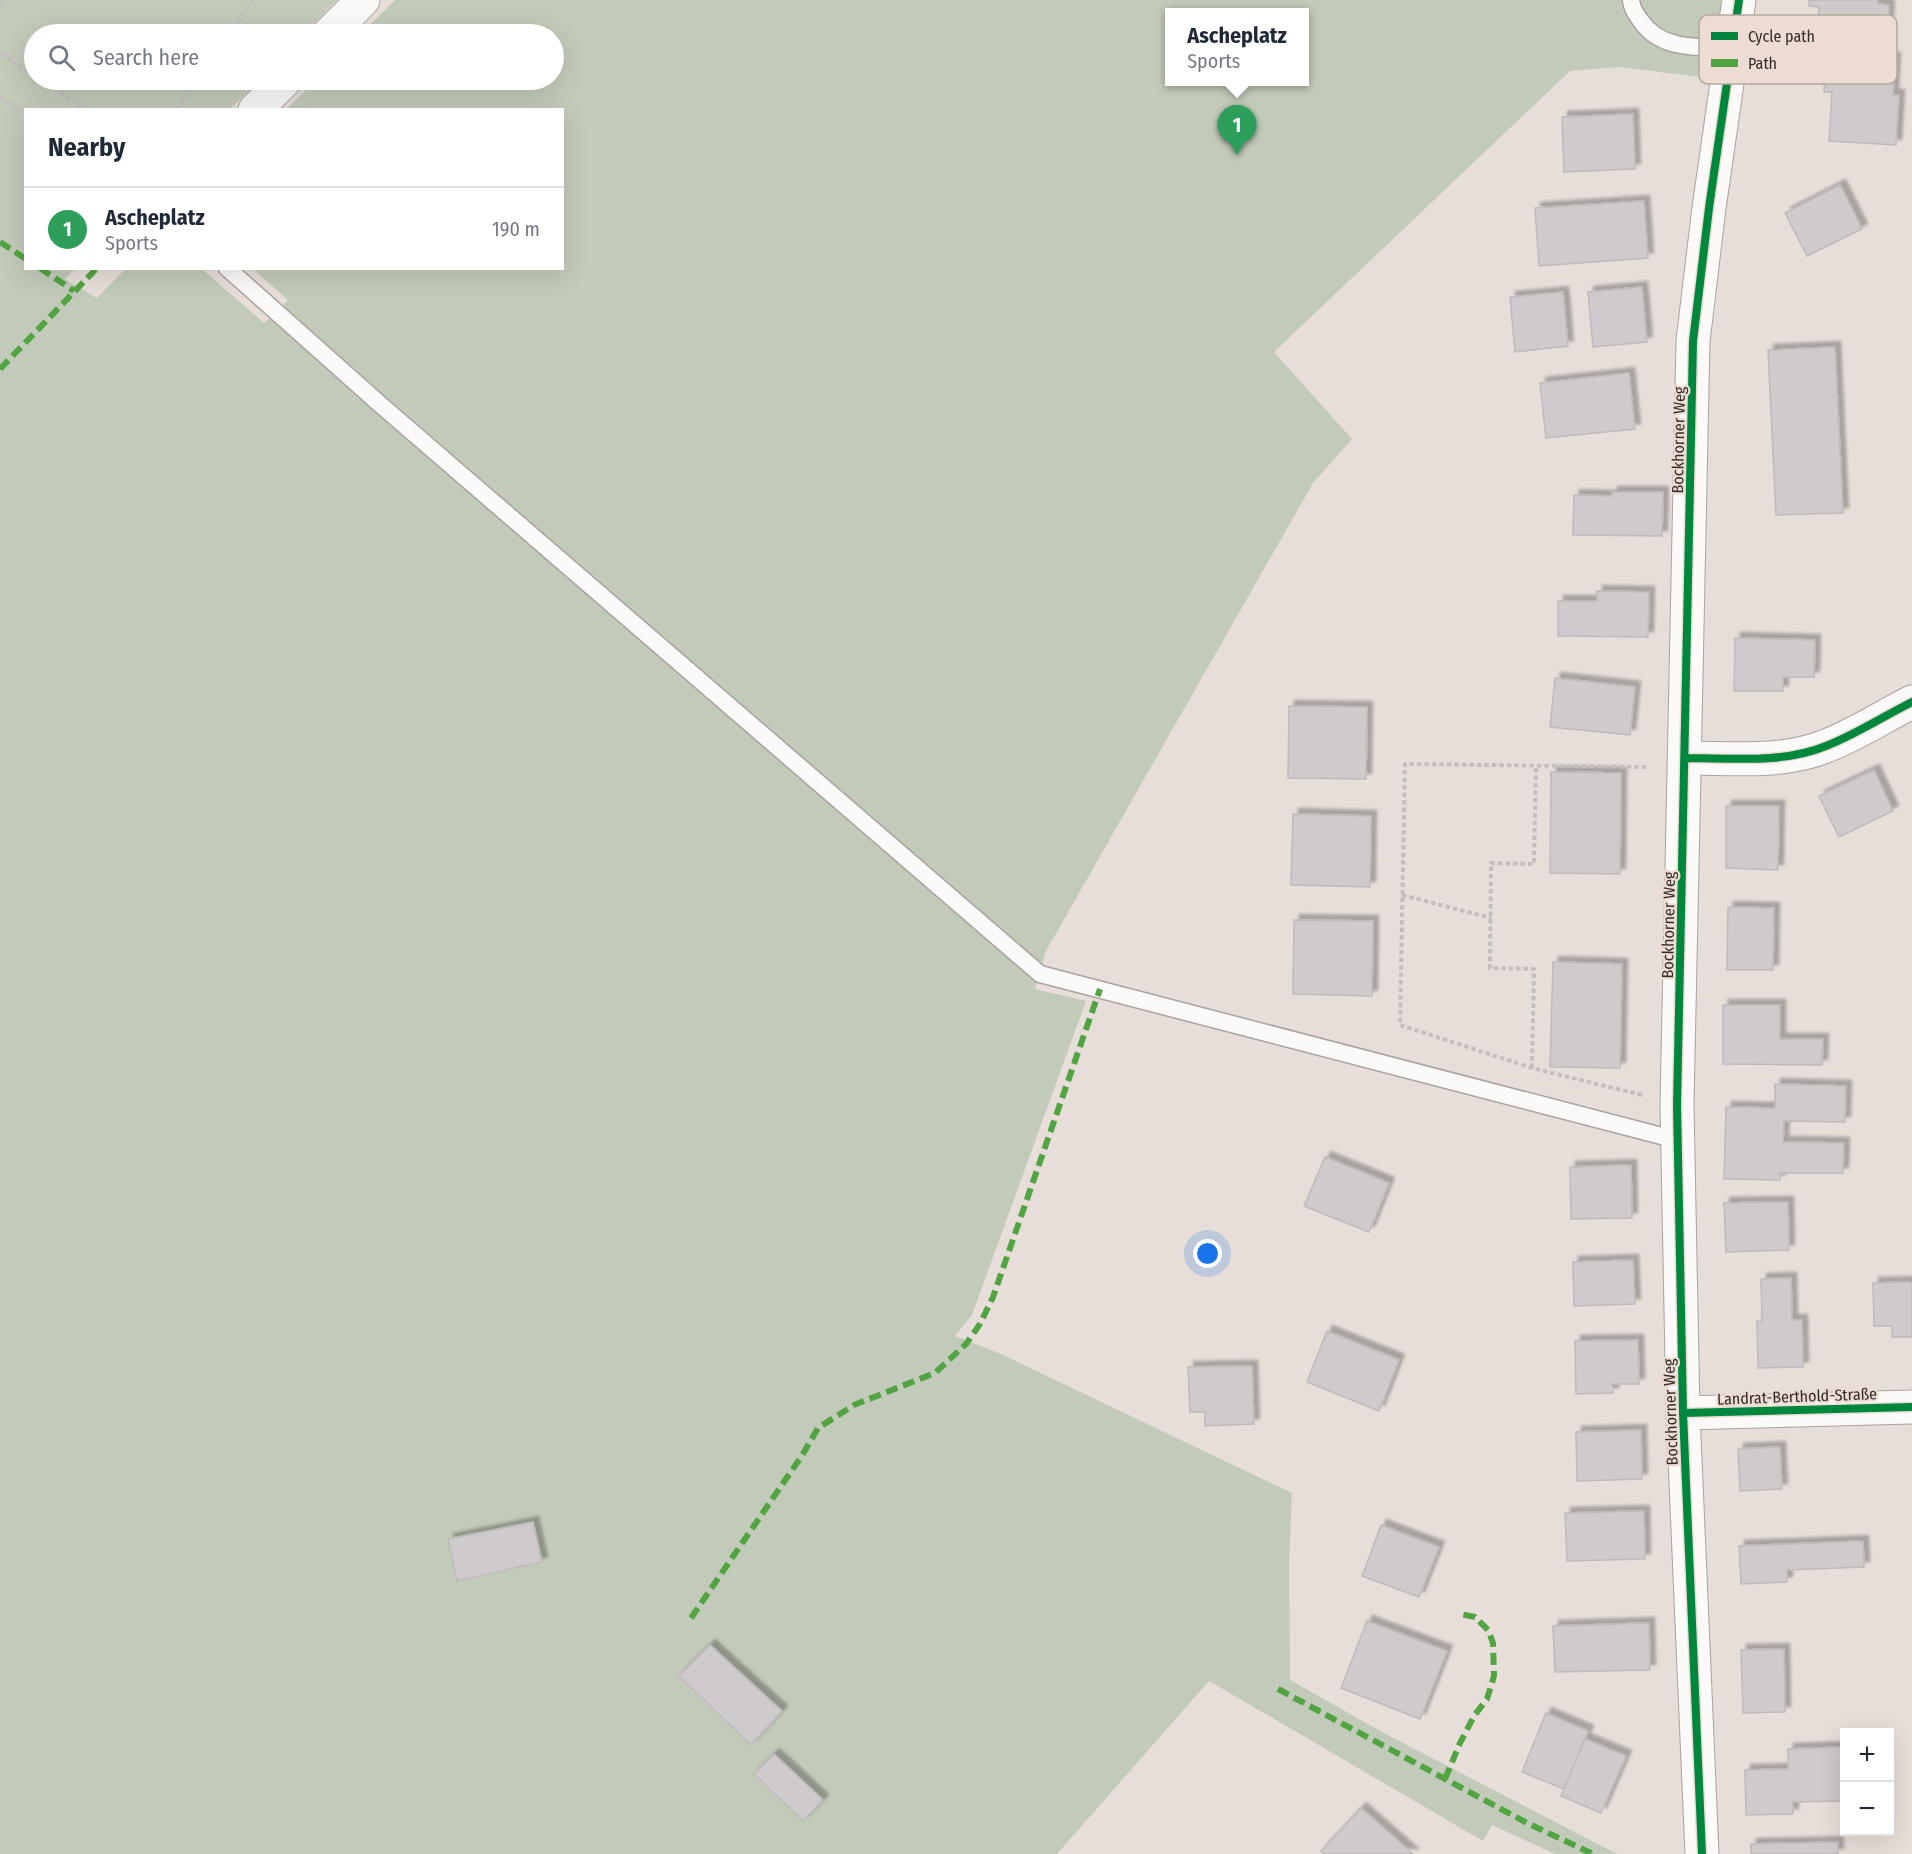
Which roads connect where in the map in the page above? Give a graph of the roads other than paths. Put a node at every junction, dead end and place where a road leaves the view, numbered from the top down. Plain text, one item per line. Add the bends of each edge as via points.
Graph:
1 (363, 0) edge
2 (1631, 0) edge
3 (1739, 0) edge
4 (1737, 15) edge
5 (339, 24) edge
6 (1699, 47) edge
7 (1727, 84) edge
8 (275, 90) edge
9 (257, 108) edge
10 (229, 270) edge
11 (1912, 702) edge
12 (1685, 762) junction
13 (1677, 1140) junction
14 (1912, 1407) edge
15 (1683, 1413) junction
16 (1702, 1854) edge

1 - 5 street
2 - 6 lane via 1645,27 1659,39
3 - 4 street, Bockhorner Weg
7 - 12 street, Bockhorner Weg via 1693,341
8 - 9 street
10 - 13 lane via 1040,974
11 - 12 street via 1826,746 1797,755
12 - 13 street, Bockhorner Weg
13 - 15 street, Bockhorner Weg
14 - 15 street, Landrat-Berthold-Straße
15 - 16 street, Bockhorner Weg

